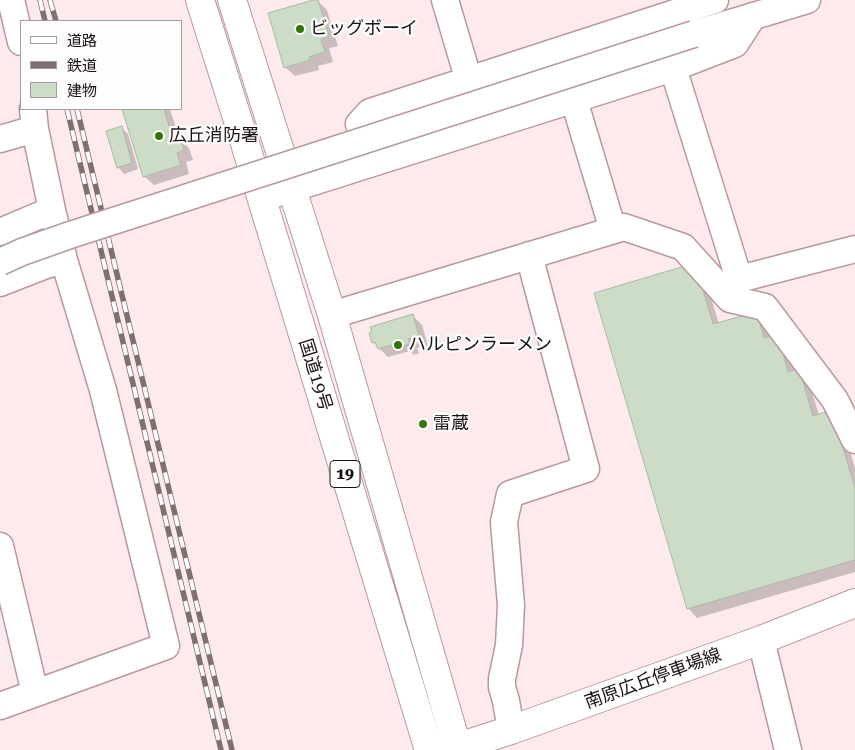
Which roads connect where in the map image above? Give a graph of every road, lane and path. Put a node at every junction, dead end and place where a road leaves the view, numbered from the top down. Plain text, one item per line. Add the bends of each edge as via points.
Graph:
1 (11, 0) edge
2 (200, 0) edge
3 (232, 0) edge
4 (445, 0) edge
5 (715, 0) edge
6 (807, 0) edge
7 (747, 8) edge
8 (20, 38) edge
9 (672, 68) junction
10 (469, 81) junction
11 (574, 100) junction
12 (34, 119) edge
13 (0, 139) edge
14 (372, 163) junction
15 (291, 188) junction
16 (262, 198) junction
17 (52, 210) junction
18 (613, 230) junction
19 (0, 232) edge
20 (855, 249) edge
21 (529, 256) junction
22 (64, 260) junction
23 (0, 262) edge
24 (0, 283) edge
25 (332, 315) junction
26 (855, 440) edge
27 (0, 546) edge
28 (855, 603) edge
29 (761, 640) junction
30 (35, 693) junction
31 (0, 706) edge
32 (511, 730) junction
33 (455, 749) edge
34 (429, 750) edge
35 (788, 750) edge

1 - 8 street
2 - 16 main road, 国道19号 / 19
3 - 15 main road, 国道19号 / 19
4 - 10 street
5 - 10 street
6 - 7 street
7 - 9 street via 735,44
7 - 23 street, bridge via 694,34 70,235
9 - 11 street
9 - 20 street via 739,279
10 - 14 street via 370,112 359,124
11 - 14 street
11 - 18 street
12 - 13 street
12 - 17 street
14 - 15 street
15 - 16 street
15 - 25 main road, 国道19号 / 19
16 - 34 main road, 国道19号 / 19
17 - 19 street
17 - 22 street
18 - 21 street
18 - 26 street via 624,227 683,247 730,299 764,307 834,400
21 - 25 street
21 - 32 street via 586,469 510,494 504,522 511,605 502,688
22 - 24 street
22 - 30 street via 102,390 166,646
25 - 33 main road, 国道19号 / 19
27 - 30 street
28 - 29 main road, 南原広丘停車場線
29 - 32 main road, 南原広丘停車場線
29 - 35 street
30 - 31 street
32 - 33 main road, 南原広丘停車場線

